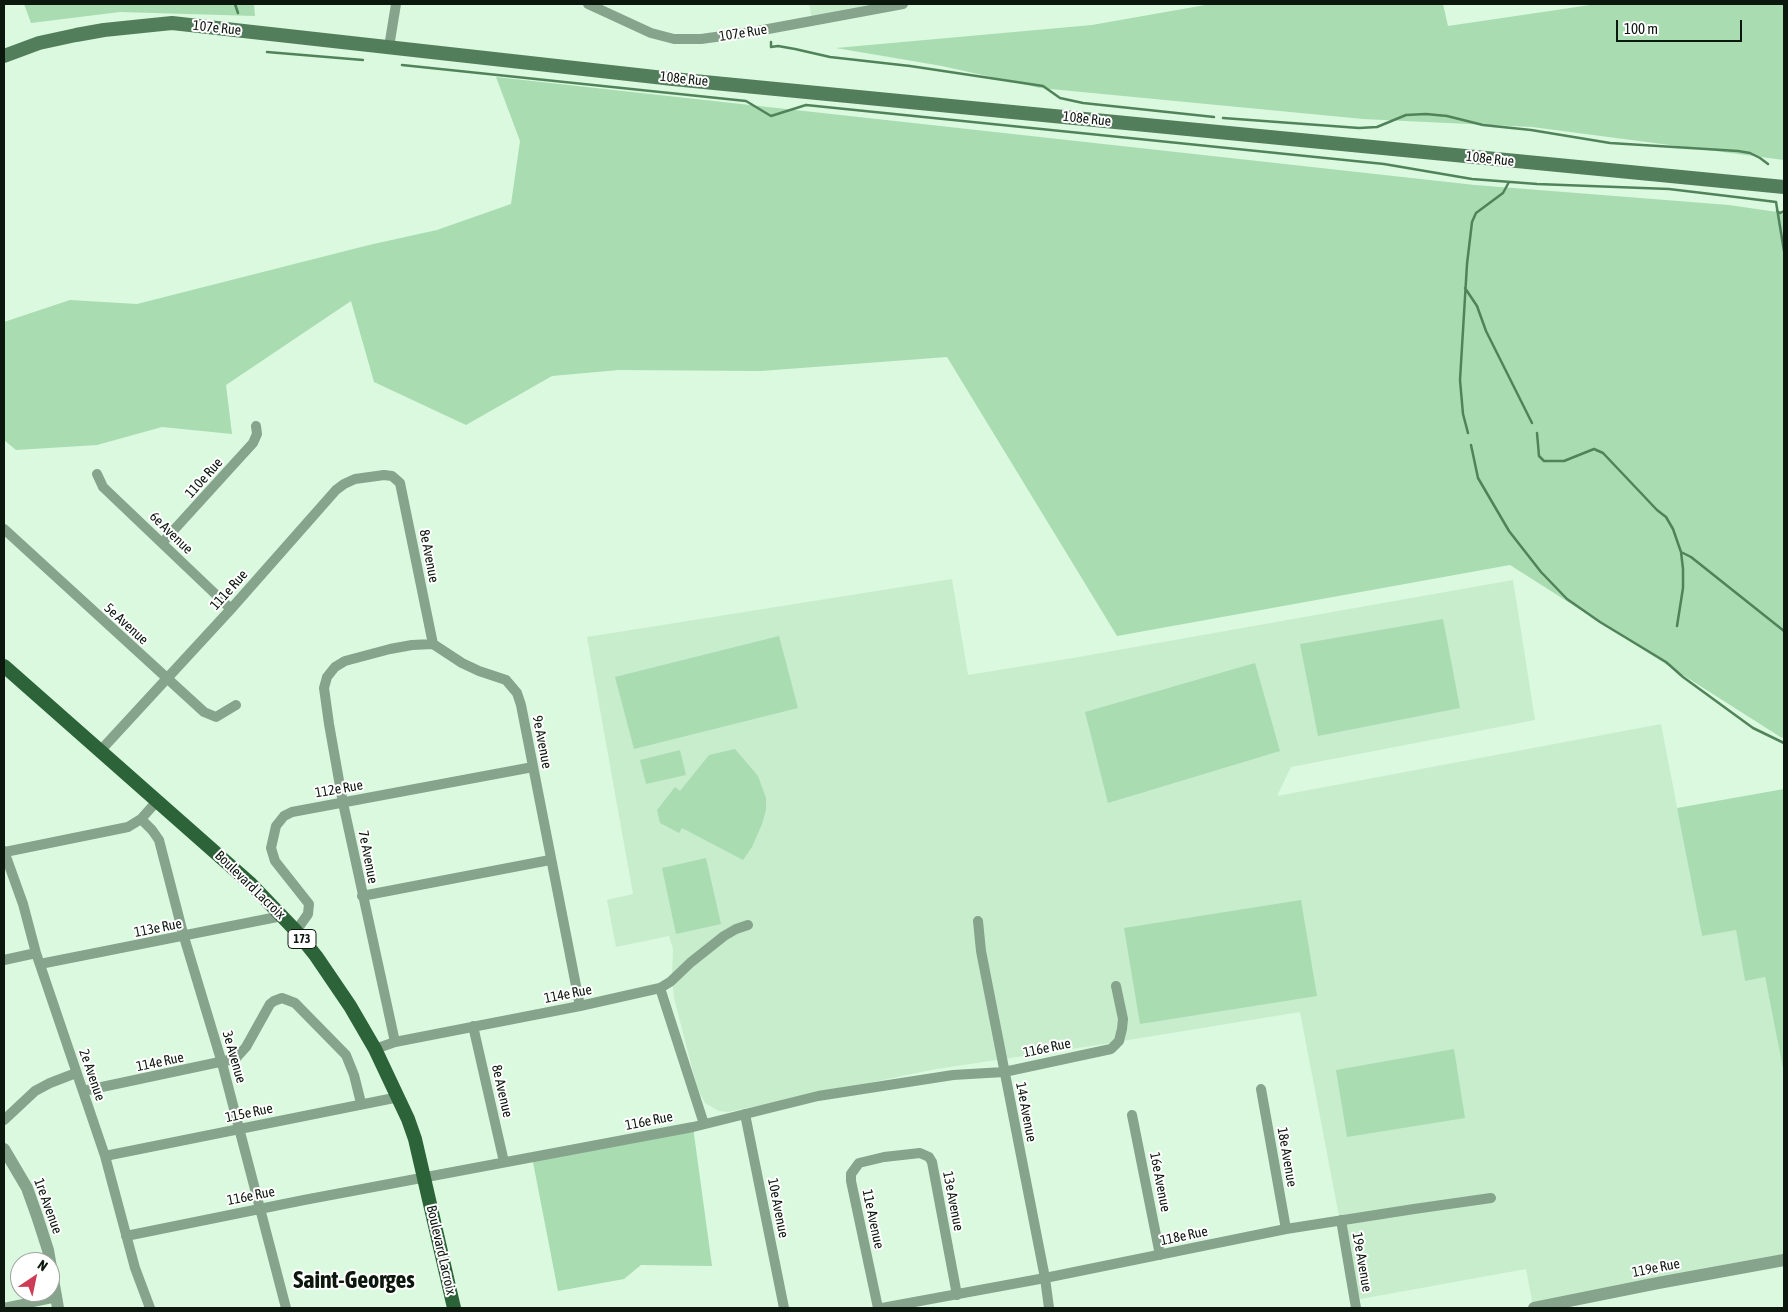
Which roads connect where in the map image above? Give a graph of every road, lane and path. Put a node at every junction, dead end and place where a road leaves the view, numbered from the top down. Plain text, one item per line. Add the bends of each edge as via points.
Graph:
1 (396, 4) edge
2 (588, 4) edge
3 (904, 4) edge
4 (389, 47) junction
5 (4, 56) edge
6 (1784, 187) edge
7 (256, 426) dead end
8 (97, 474) dead end
9 (392, 476) joint
10 (4, 529) edge
11 (162, 544) junction
12 (231, 609) junction
13 (433, 644) junction
14 (4, 666) edge
15 (166, 679) junction
16 (236, 705) dead end
17 (101, 750) junction
18 (532, 767) junction
19 (158, 800) junction
20 (343, 802) junction
21 (141, 819) junction
22 (4, 852) edge
23 (550, 860) junction
24 (362, 896) junction
25 (282, 916) junction
26 (978, 921) dead end
27 (748, 925) dead end
28 (296, 931) junction
29 (184, 937) junction
30 (36, 953) junction
31 (4, 960) edge
32 (40, 964) junction
33 (1116, 986) dead end
34 (660, 988) junction
35 (580, 1006) junction
36 (473, 1026) junction
37 (395, 1042) junction
38 (375, 1049) junction
39 (222, 1063) junction
40 (1004, 1072) junction
41 (76, 1073) junction
42 (1261, 1089) dead end
43 (83, 1091) junction
44 (399, 1097) junction
45 (361, 1104) junction
46 (18, 1105) junction
47 (4, 1112) edge
48 (745, 1114) junction
49 (1132, 1114) dead end
50 (4, 1120) edge
51 (704, 1124) junction
52 (239, 1129) junction
53 (4, 1149) edge
54 (105, 1156) junction
55 (884, 1157) joint
56 (504, 1162) junction
57 (423, 1177) junction
58 (1492, 1198) dead end
59 (259, 1208) junction
60 (1341, 1220) junction
61 (1286, 1229) junction
62 (126, 1236) junction
63 (1160, 1255) junction
64 (1784, 1260) edge
65 (1045, 1278) junction
66 (957, 1295) junction
67 (58, 1303) edge
68 (4, 1308) edge
69 (150, 1308) edge
70 (286, 1308) edge
71 (454, 1308) edge
72 (784, 1308) edge
73 (878, 1308) edge
74 (882, 1308) edge
75 (1049, 1308) edge
76 (1356, 1308) edge
77 (1534, 1308) edge

1 - 4 street
2 - 3 street, 107e Rue via 651,33 674,39 744,34
4 - 5 main road, 107e Rue via 172,23 76,35 32,45
4 - 6 main road, 108e Rue via 681,79
7 - 11 street, 110e Rue via 254,443
8 - 11 street, 6e Avenue via 103,487
9 - 12 street, 111e Rue via 367,477 336,490
9 - 13 street, 8e Avenue via 400,483
10 - 15 street, 5e Avenue
11 - 12 street, 6e Avenue
12 - 15 street, 111e Rue
13 - 18 street, 9e Avenue via 462,663 506,680 511,685 521,705
13 - 20 street, 7e Avenue via 370,653 345,661 327,677 324,688
14 - 17 main road, Boulevard Lacroix / 173
15 - 16 street, 5e Avenue via 209,716 216,718
15 - 17 street, 111e Rue
17 - 19 main road, Boulevard Lacroix / 173
18 - 20 street, 112e Rue
18 - 23 street, 9e Avenue
19 - 21 street
19 - 25 main road, Boulevard Lacroix / 173
20 - 24 street, 7e Avenue
20 - 28 street, 112e Rue via 292,812 276,826 270,848 275,861 309,904 308,914
21 - 22 street via 128,826
21 - 29 street, 3e Avenue via 160,840
22 - 30 street, 2e Avenue
23 - 24 street
23 - 35 street, 9e Avenue
24 - 37 street, 7e Avenue
25 - 28 main road, Boulevard Lacroix / 173
25 - 29 street, 113e Rue
26 - 40 street, 14e Avenue
27 - 34 street, 114e Rue via 724,936
28 - 38 main road, Boulevard Lacroix / 173 via 336,985
29 - 32 street, 113e Rue
29 - 39 street, 3e Avenue
30 - 31 street
30 - 32 street, 2e Avenue
32 - 41 street, 2e Avenue
33 - 40 street, 116e Rue via 1123,1019 1119,1041 1111,1049
34 - 35 street, 114e Rue
34 - 51 street
35 - 36 street, 114e Rue
36 - 37 street, 114e Rue
36 - 56 street, 8e Avenue
37 - 38 street, 114e Rue
38 - 44 main road, Boulevard Lacroix / 173
39 - 43 street, 114e Rue
39 - 45 street, 114e Rue via 237,1057 246,1047 270,1004 278,999 288,999 346,1055
39 - 52 street, 3e Avenue
40 - 48 street, 116e Rue via 953,1075 826,1095
40 - 65 street, 14e Avenue
41 - 43 street, 2e Avenue
41 - 46 street via 35,1091
42 - 61 street, 18e Avenue
43 - 54 street, 2e Avenue
44 - 45 street, 115e Rue
44 - 57 main road, Boulevard Lacroix / 173 via 415,1139
45 - 52 street, 115e Rue
46 - 47 street
46 - 50 street
48 - 51 street, 116e Rue
48 - 72 street, 10e Avenue
49 - 63 street, 16e Avenue
51 - 56 street, 116e Rue
52 - 54 street, 115e Rue
52 - 59 street, 3e Avenue
53 - 67 street, 1re Avenue via 27,1188 48,1250
54 - 62 street, 2e Avenue
55 - 66 street, 13e Avenue via 920,1153 932,1162
55 - 73 street, 11e Avenue via 859,1163 851,1181
56 - 57 street, 116e Rue
57 - 59 street, 116e Rue
57 - 71 main road, Boulevard Lacroix / 173
58 - 60 street, 118e Rue
59 - 62 street, 116e Rue
59 - 70 street, 3e Avenue
60 - 61 street, 118e Rue
60 - 76 street, 19e Avenue
61 - 63 street, 118e Rue
62 - 69 street, 2e Avenue
63 - 65 street, 118e Rue
64 - 77 street, 119e Rue
65 - 66 street, 118e Rue
65 - 75 street, 14e Avenue
66 - 74 street, 118e Rue
67 - 68 street

